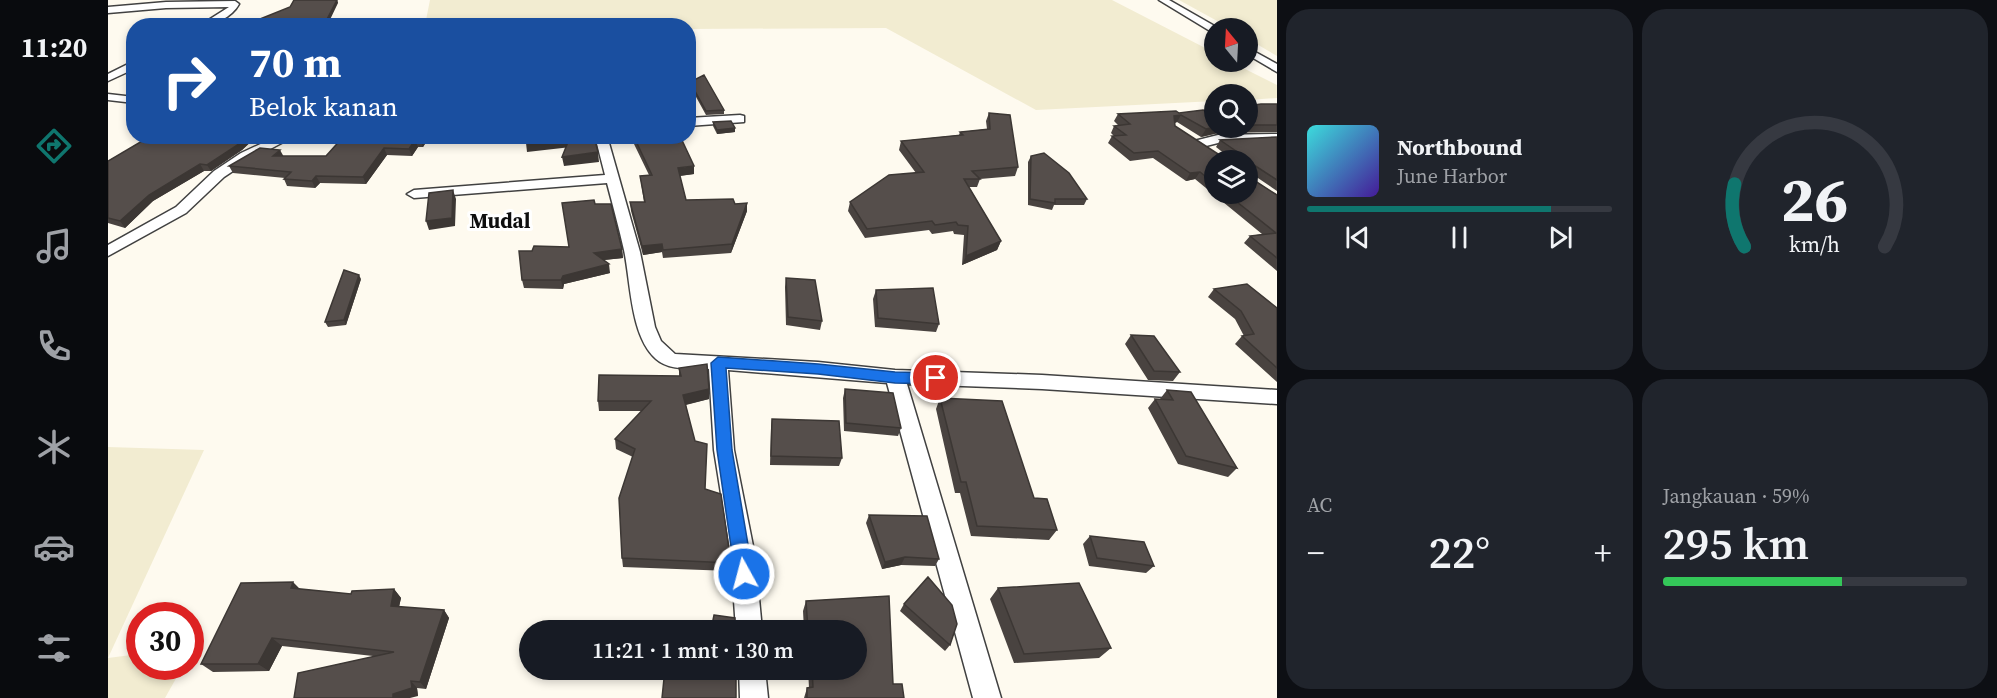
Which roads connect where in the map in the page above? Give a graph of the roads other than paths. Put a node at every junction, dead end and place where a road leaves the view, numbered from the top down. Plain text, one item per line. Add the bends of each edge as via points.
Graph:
1 (1163, 0) edge
2 (108, 10) edge
3 (217, 18) edge
4 (1204, 24) edge
5 (1258, 57) edge
6 (126, 68) edge
7 (1277, 69) edge
8 (108, 78) edge
9 (108, 97) edge
10 (126, 99) edge
11 (740, 118) dead end
12 (696, 121) edge
13 (1277, 138) edge
14 (272, 144) edge
15 (603, 144) edge
16 (1208, 150) edge
17 (611, 178) junction
18 (414, 194) dead end
19 (108, 251) edge
20 (718, 363) junction
21 (895, 377) junction
22 (1277, 397) edge
23 (748, 620) edge
24 (753, 680) edge
25 (754, 698) edge
26 (987, 698) edge

1 - 4 street
2 - 3 street via 235,4
5 - 7 street
6 - 8 street
9 - 10 street
11 - 12 street
13 - 16 street via 1195,141
14 - 19 street via 219,174 181,210
15 - 17 street
17 - 18 street
17 - 20 street via 653,344 672,360
20 - 21 street
20 - 23 street via 724,450 743,556
21 - 22 street
21 - 26 street
24 - 25 street

